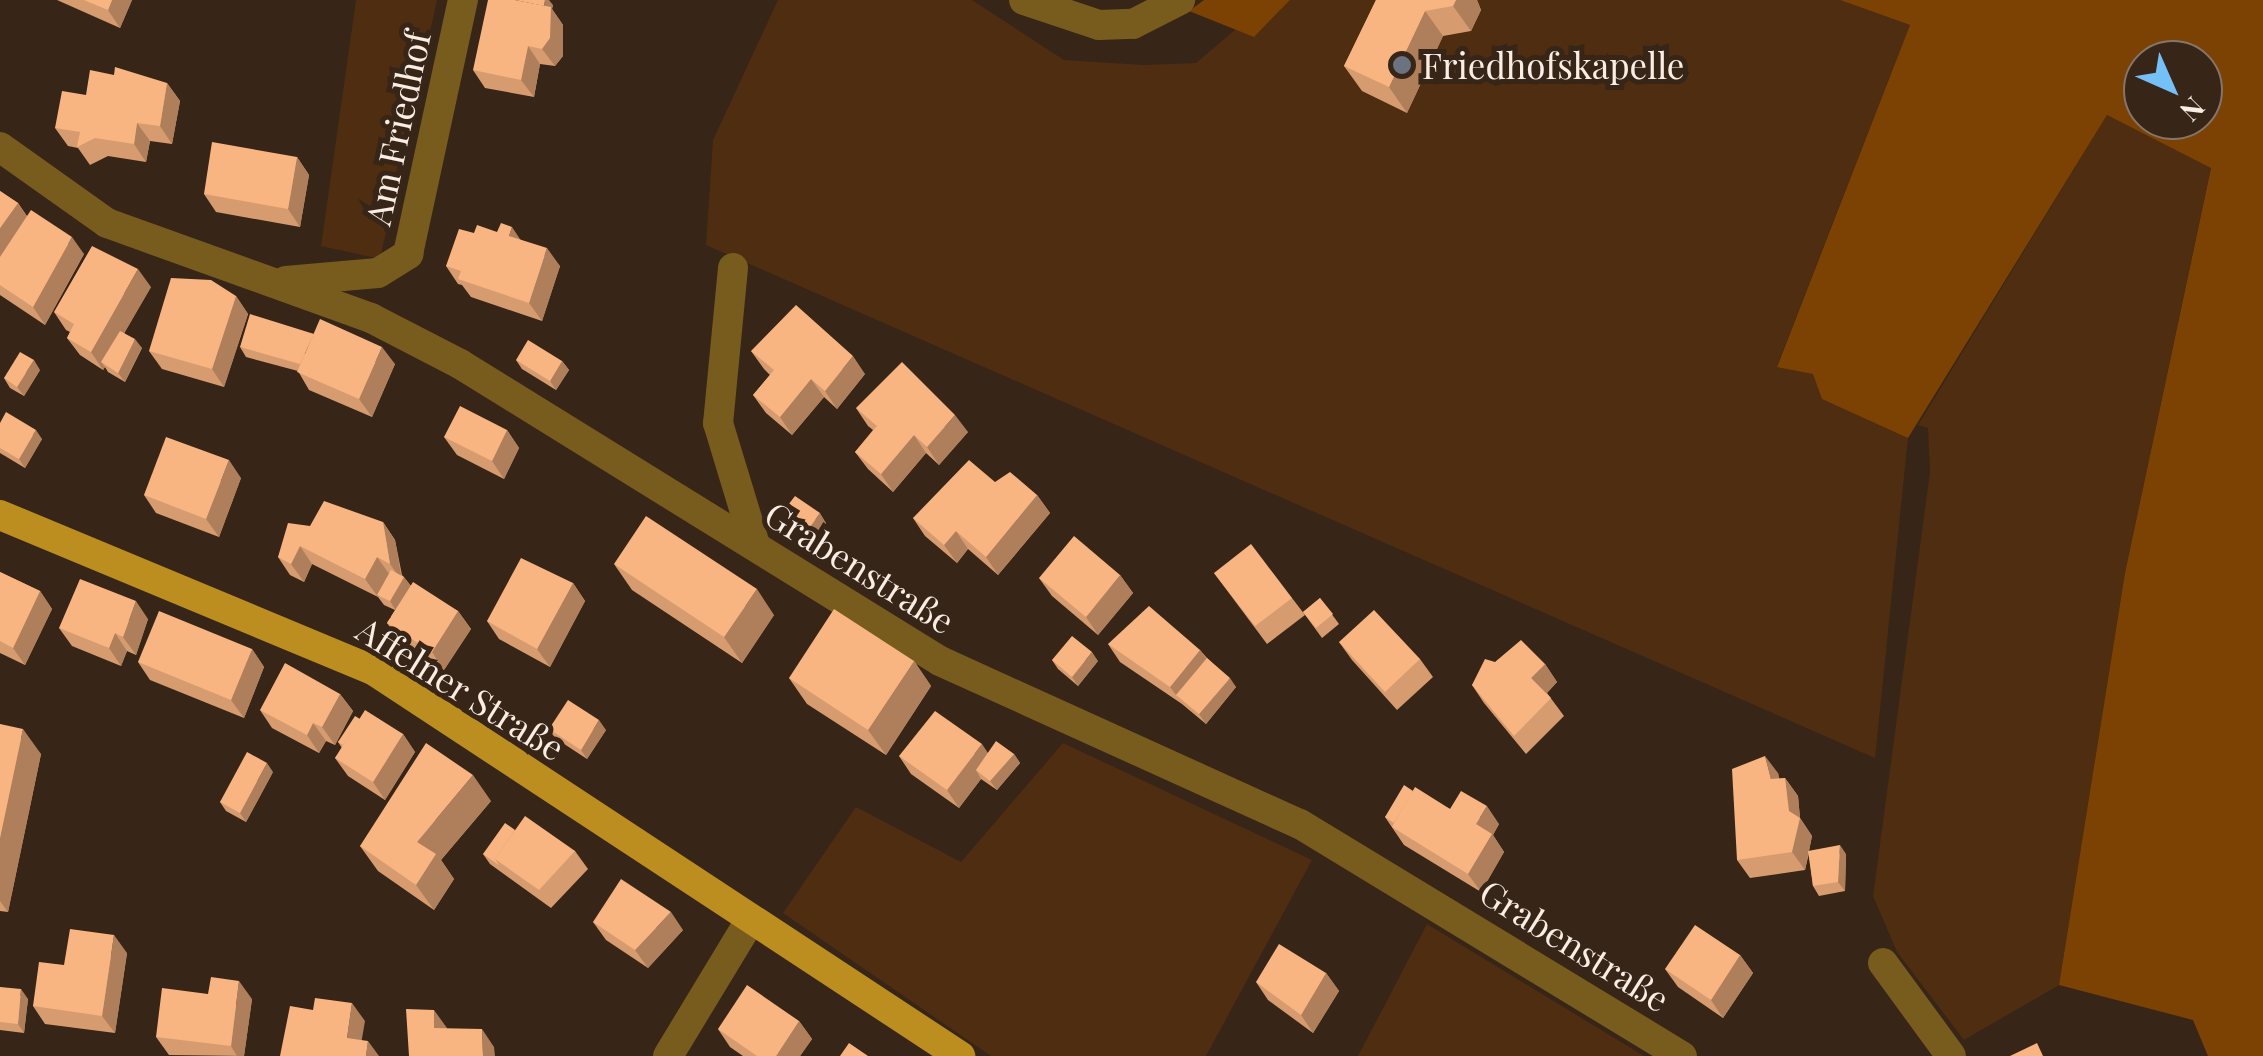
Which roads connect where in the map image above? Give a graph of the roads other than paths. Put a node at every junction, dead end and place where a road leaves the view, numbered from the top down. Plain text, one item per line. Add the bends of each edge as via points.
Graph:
1 (463, 0) edge
2 (1024, 0) edge
3 (1180, 0) edge
4 (0, 147) edge
5 (734, 268) dead end
6 (278, 281) junction
7 (0, 515) edge
8 (755, 545) junction
9 (750, 919) junction
10 (1883, 963) dead end
11 (668, 1056) edge
12 (960, 1056) edge
13 (1682, 1056) edge
14 (1950, 1056) edge

1 - 6 street, Am Friedhof via 408,254 378,273
2 - 3 street via 1099,25 1134,24
4 - 6 street, Grabenstraße via 107,223
5 - 8 street via 718,423
6 - 8 street, Grabenstraße via 460,364
7 - 9 main road, Affelner Straße via 374,670
8 - 13 street, Grabenstraße via 940,661 1300,824
9 - 11 street
9 - 12 main road, Affelner Straße
10 - 14 street

